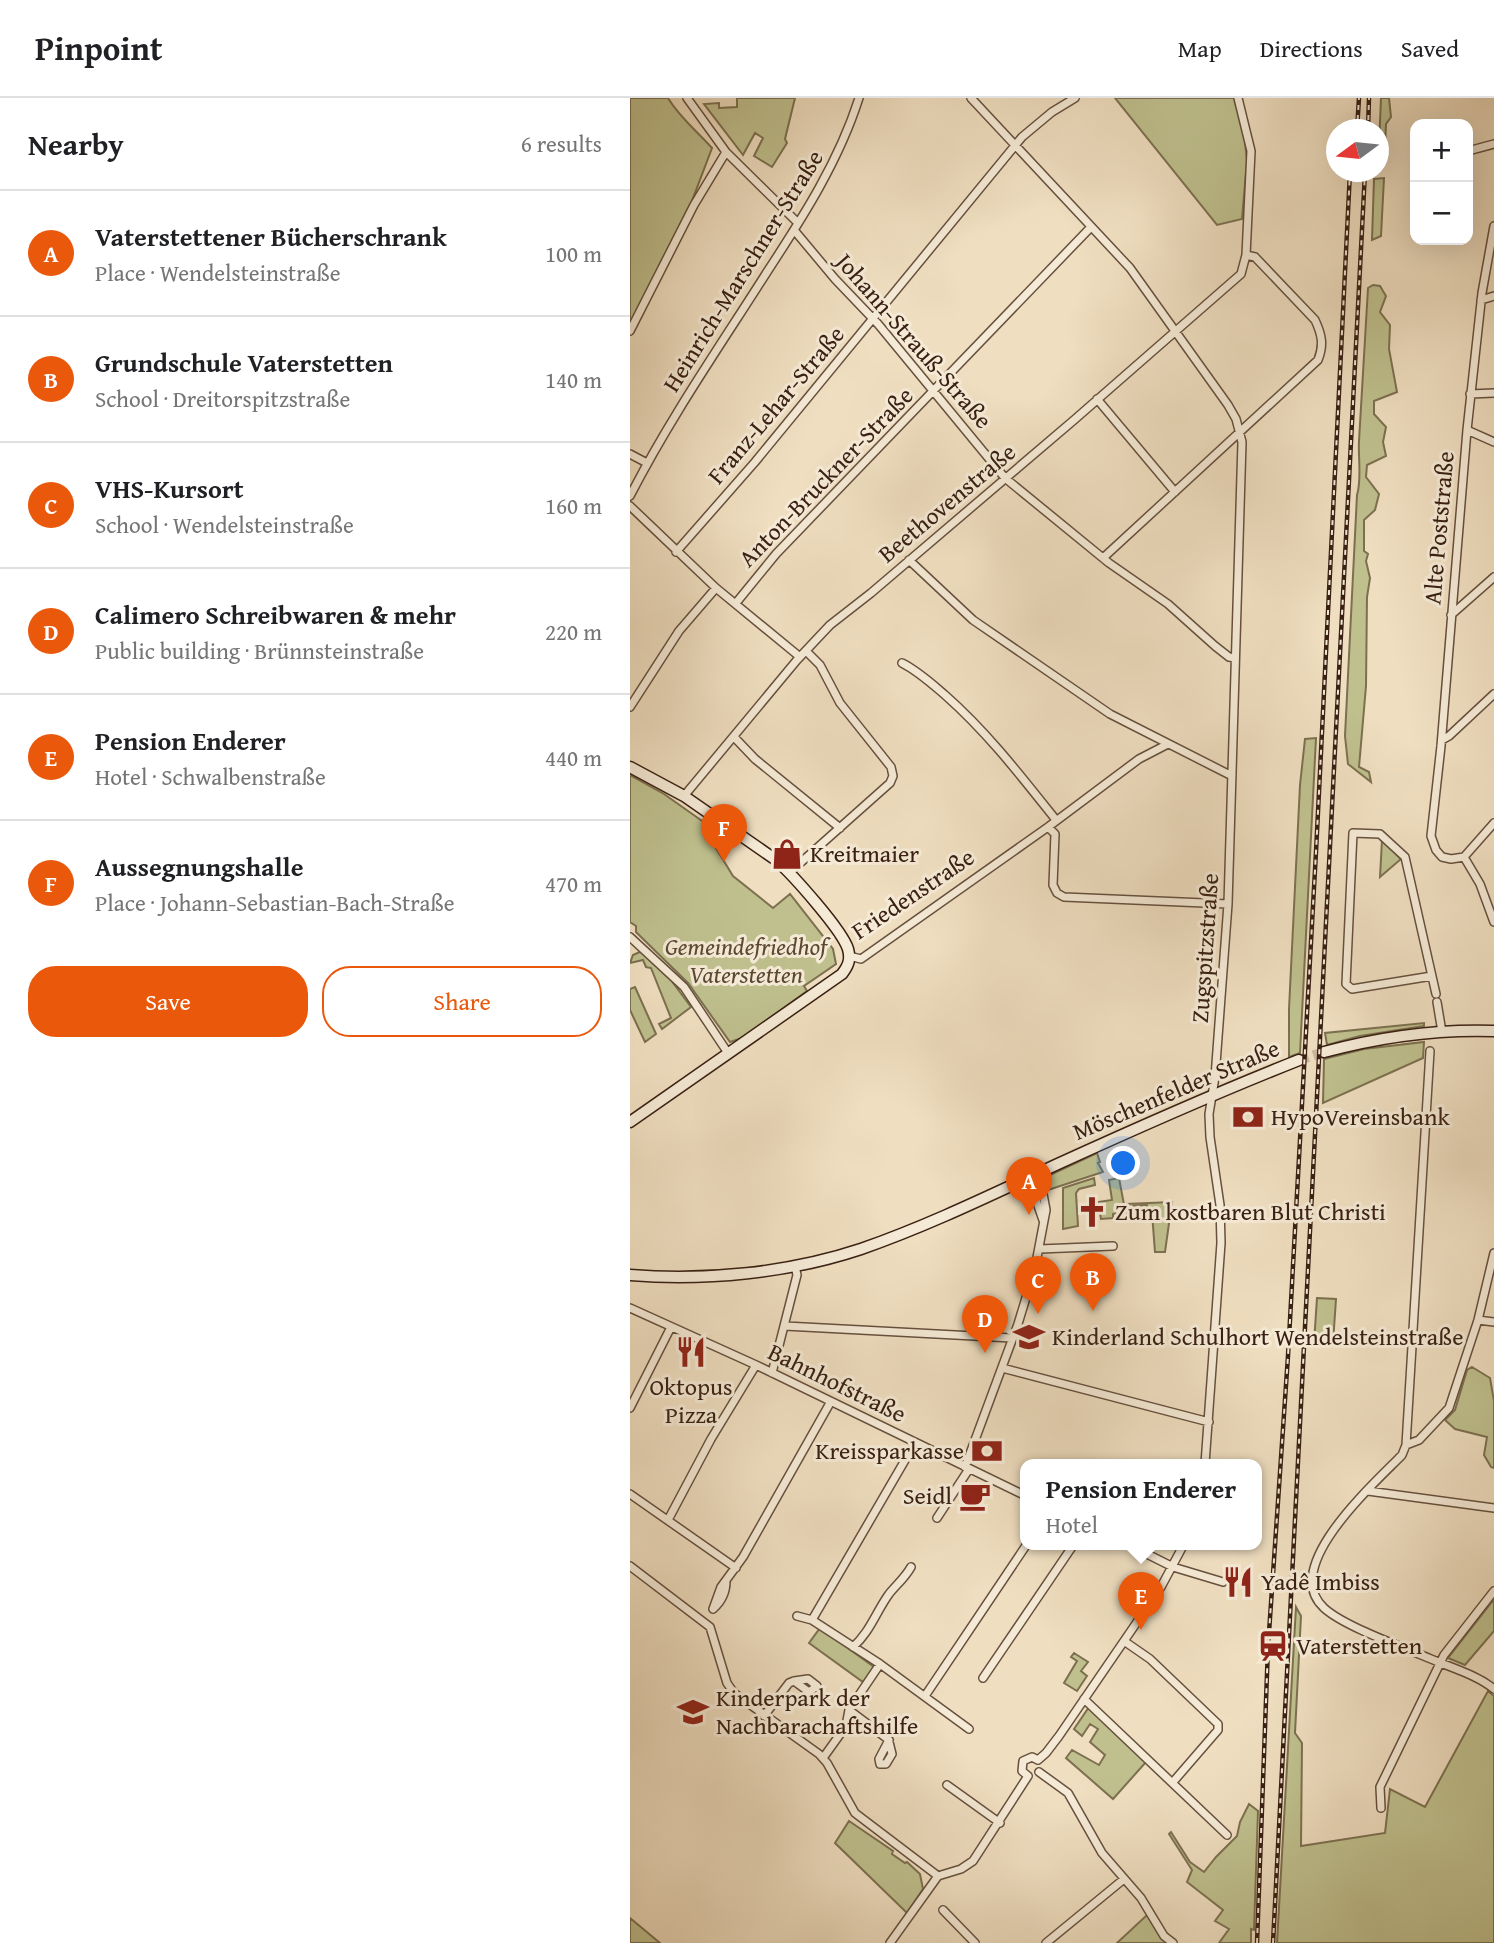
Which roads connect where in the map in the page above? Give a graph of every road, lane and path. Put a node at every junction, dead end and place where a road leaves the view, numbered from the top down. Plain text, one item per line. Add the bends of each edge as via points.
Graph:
1 (687, 98) edge
2 (859, 98) edge
3 (971, 98) edge
4 (1075, 98) edge
5 (1238, 98) edge
6 (1494, 144) edge
7 (1015, 146) junction
8 (1473, 150) edge
9 (726, 152) junction
10 (796, 226) junction
11 (1494, 226) edge
12 (1091, 228) junction
13 (1246, 255) junction
14 (1494, 296) edge
15 (1481, 300) junction
16 (872, 318) junction
17 (630, 331) edge
18 (1176, 332) junction
19 (934, 392) junction
20 (1494, 393) edge
21 (1470, 394) junction
22 (1097, 399) junction
23 (1466, 430) junction
24 (1240, 433) junction
25 (1494, 442) edge
26 (630, 454) edge
27 (647, 463) junction
28 (1005, 478) junction
29 (1175, 492) junction
30 (630, 495) edge
31 (630, 506) edge
32 (676, 552) junction
33 (1103, 558) junction
34 (909, 560) junction
35 (1494, 577) edge
36 (716, 588) junction
37 (736, 603) junction
38 (1451, 615) junction
39 (803, 654) junction
40 (1235, 658) junction
41 (902, 663) dead end
42 (1494, 694) edge
43 (630, 707) edge
44 (735, 737) junction
45 (1442, 740) junction
46 (1168, 744) junction
47 (630, 767) edge
48 (1232, 776) junction
49 (684, 796) junction
50 (1056, 820) junction
51 (1494, 822) edge
52 (1048, 827) junction
53 (840, 828) junction
54 (1464, 858) junction
55 (790, 873) junction
56 (1228, 904) junction
57 (1494, 922) edge
58 (633, 940) edge
59 (630, 951) edge
60 (849, 956) junction
61 (1432, 976) junction
62 (1494, 1031) edge
63 (1442, 1032) junction
64 (1430, 1051) dead end
65 (1324, 1052) tunnel mouth
66 (728, 1053) junction
67 (1299, 1060) tunnel mouth
68 (1211, 1095) junction
69 (630, 1122) edge
70 (1034, 1175) junction
71 (1009, 1186) junction
72 (1034, 1196) junction
73 (1044, 1224) junction
74 (1113, 1246) dead end
75 (1040, 1249) junction
76 (1494, 1253) edge
77 (795, 1266) junction
78 (630, 1275) edge
79 (630, 1308) edge
80 (1478, 1320) junction
81 (1494, 1322) edge
82 (671, 1326) junction
83 (785, 1326) junction
84 (1012, 1338) junction
85 (755, 1364) junction
86 (1002, 1368) junction
87 (772, 1373) junction
88 (830, 1402) junction
89 (630, 1408) edge
90 (1209, 1422) junction
91 (915, 1443) junction
92 (1406, 1445) junction
93 (1205, 1459) edge
94 (967, 1468) junction
95 (1368, 1491) junction
96 (1020, 1493) edge
97 (630, 1494) edge
98 (1494, 1508) edge
99 (937, 1518) dead end
100 (668, 1520) junction
101 (1023, 1550) edge
102 (1070, 1550) edge
103 (1139, 1550) edge
104 (1181, 1550) edge
105 (630, 1566) edge
106 (911, 1567) dead end
107 (1173, 1567) junction
108 (736, 1568) junction
109 (1223, 1582) dead end
110 (1494, 1591) edge
111 (797, 1616) dead end
112 (812, 1620) junction
113 (708, 1625) junction
114 (1124, 1642) junction
115 (853, 1647) junction
116 (1440, 1663) junction
117 (880, 1664) junction
118 (983, 1678) dead end
119 (794, 1681) dead end
120 (1494, 1689) edge
121 (925, 1696) junction
122 (1084, 1699) junction
123 (849, 1710) junction
124 (764, 1716) junction
125 (969, 1729) dead end
126 (889, 1742) dead end
127 (823, 1758) junction
128 (1038, 1760) junction
129 (1039, 1772) junction
130 (1028, 1776) junction
131 (1173, 1782) junction
132 (947, 1784) dead end
133 (1381, 1808) dead end
134 (1000, 1823) junction
135 (1227, 1835) dead end
136 (938, 1876) junction
137 (1124, 1879) junction
138 (943, 1910) dead end
139 (890, 1943) edge
140 (975, 1943) edge
141 (1045, 1943) edge
142 (1173, 1943) edge

1 - 9 street, Johann-Strauß-Straße
2 - 10 street, Heinrich-Marschner-Straße via 837,155
3 - 7 street, Zugspitzstraße
4 - 7 street, Franz-Lehar-Straße
5 - 13 street, Beethovenstraße via 1251,152
6 - 8 street
7 - 12 street, Zugspitzstraße
7 - 16 street, Franz-Lehar-Straße
9 - 10 street, Johann-Strauß-Straße
9 - 17 street
10 - 16 street, Johann-Strauß-Straße via 835,279
10 - 27 street, Heinrich-Marschner-Straße
11 - 15 street, Alte Poststraße
12 - 18 street, Zugspitzstraße via 1130,268
12 - 19 street, Anton-Bruckner-Straße
13 - 18 street, Beethovenstraße via 1241,274
13 - 24 street via 1255,257 1315,320 1323,349 1318,360
14 - 15 street
15 - 21 street, Alte Poststraße
16 - 19 street, Johann-Strauß-Straße
16 - 32 street, Franz-Lehar-Straße
18 - 22 street, Beethovenstraße
18 - 24 street, Zugspitzstraße via 1228,405
19 - 28 street, Johann-Strauß-Straße
19 - 37 street, Anton-Bruckner-Straße via 776,554
20 - 21 street
21 - 23 street, Alte Poststraße
22 - 28 street, Beethovenstraße
22 - 29 street
23 - 25 street
23 - 38 street, Alte Poststraße
24 - 29 street
24 - 40 street, Zugspitzstraße
26 - 27 street
27 - 30 street, Heinrich-Marschner-Straße
28 - 33 street, Johann-Strauß-Straße
28 - 34 street, Beethovenstraße
29 - 33 street
31 - 32 street
32 - 36 street
33 - 40 street, Johann-Strauß-Straße
34 - 39 street, Beethovenstraße via 830,625
34 - 46 street via 982,626 1110,715
35 - 38 street
36 - 37 street
36 - 43 street via 679,631
37 - 39 street
38 - 45 street, Alte Poststraße
39 - 44 street, Beethovenstraße
39 - 53 street via 820,665 840,703 891,767 893,776
40 - 48 street, Zugspitzstraße
41 - 50 street via 962,710
42 - 45 street
44 - 49 street, Beethovenstraße
44 - 53 street via 755,759
45 - 54 street, Alte Poststraße via 1430,836 1442,857
46 - 48 street
46 - 50 street, Friedenstraße via 1139,759
47 - 49 street
48 - 56 street, Zugspitzstraße
49 - 55 street
50 - 52 street, Friedenstraße
51 - 54 street
52 - 56 street via 1055,834 1054,885 1064,897
52 - 60 street, Friedenstraße via 861,959
53 - 55 street
54 - 57 street
55 - 60 street via 842,937
56 - 68 street, Zugspitzstraße
58 - 59 street
58 - 66 street via 684,986
60 - 66 street, Friedenstraße via 842,974
61 - 61 street via 1352,989 1346,984 1353,833 1380,834 1405,857
61 - 63 street
62 - 63 street
63 - 65 street via 1365,1041
64 - 92 street
66 - 69 street, Friedenstraße
67 - 68 street, Möschenfelder Straße
68 - 70 street, Möschenfelder Straße
68 - 90 street, Zugspitzstraße via 1210,1137 1221,1243
70 - 71 street, Möschenfelder Straße
70 - 72 street
70 - 73 street via 1046,1210
71 - 72 street
71 - 77 street, Möschenfelder Straße via 902,1233
72 - 73 street
73 - 75 street
74 - 75 street
75 - 84 street
76 - 80 street
77 - 78 street, Möschenfelder Straße
77 - 83 street
79 - 82 street, Bahnhofstraße
80 - 81 street
80 - 92 street via 1449,1408 1419,1440
82 - 85 street, Bahnhofstraße
82 - 89 street
83 - 84 street
83 - 87 street
84 - 86 street
85 - 87 street, Bahnhofstraße
85 - 100 street
86 - 90 street
86 - 94 street
87 - 88 street, Bahnhofstraße
88 - 91 street, Bahnhofstraße
88 - 108 street
90 - 93 street, Zugspitzstraße
91 - 94 street, Bahnhofstraße
91 - 112 street
92 - 95 street
94 - 96 street, Bahnhofstraße
94 - 99 street
95 - 98 street
95 - 116 street via 1316,1558 1313,1579 1320,1603 1330,1613
97 - 100 street
100 - 108 street
101 - 121 street
102 - 118 street
103 - 107 street
104 - 107 street
105 - 113 street
106 - 115 street
107 - 109 street
107 - 114 street
108 - 113 street via 713,1603
110 - 116 street
111 - 112 street
112 - 115 street
113 - 124 street via 729,1687
114 - 122 street
114 - 131 street via 1150,1659 1218,1724 1218,1730
115 - 117 street
116 - 120 street
116 - 133 street via 1380,1787
117 - 121 street
117 - 123 street
119 - 124 street via 785,1686
121 - 125 street
122 - 128 street
122 - 131 street
123 - 126 street
123 - 127 street via 846,1726
124 - 127 street
127 - 136 street via 855,1812
128 - 129 street
128 - 130 street via 1023,1761 1022,1771
129 - 130 street
129 - 137 street via 1068,1793 1102,1853
130 - 134 street
131 - 135 street
132 - 134 street
134 - 136 street via 973,1861
136 - 139 street
137 - 141 street
137 - 142 street
138 - 140 street

